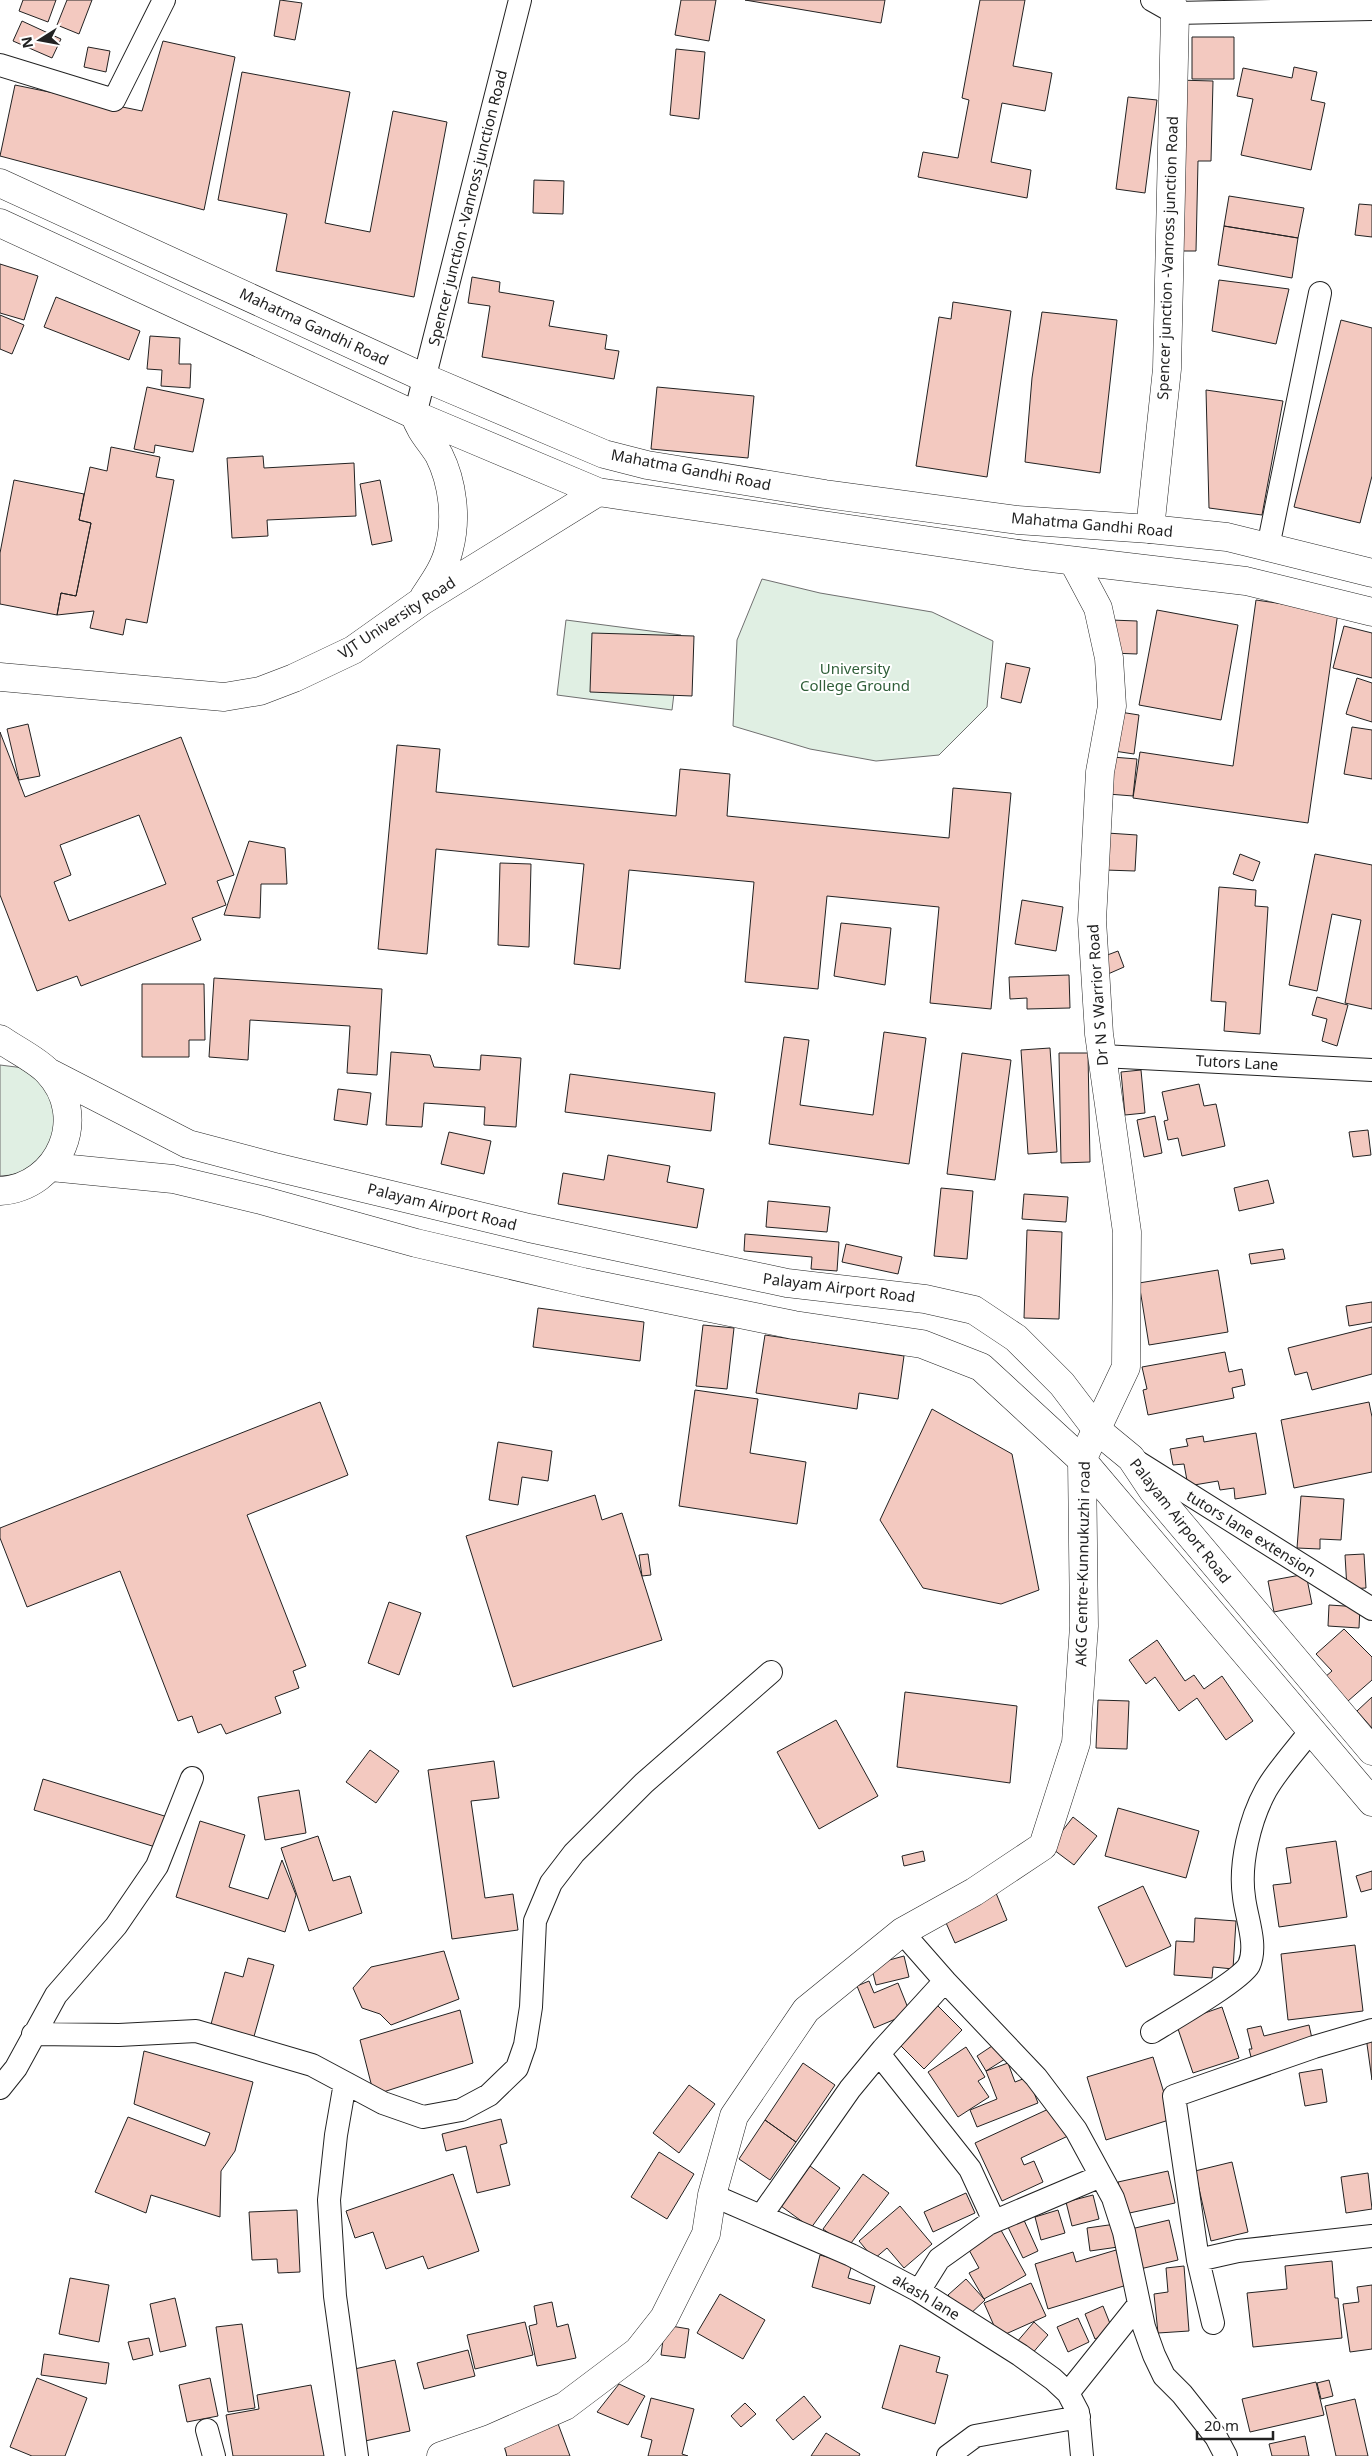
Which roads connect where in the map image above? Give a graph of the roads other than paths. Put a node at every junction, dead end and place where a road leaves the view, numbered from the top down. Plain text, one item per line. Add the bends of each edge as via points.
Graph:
1 (164, 0) edge
2 (520, 0) edge
3 (1152, 0) edge
4 (1334, 5) edge
5 (1173, 7) edge
6 (1372, 9) edge
7 (0, 65) edge
8 (0, 183) edge
9 (0, 223) edge
10 (1320, 293) dead end
11 (425, 378) junction
12 (416, 415) junction
13 (598, 492) junction
14 (1150, 529) junction
15 (1268, 546) junction
16 (1073, 561) junction
17 (1372, 573) edge
18 (422, 601) junction
19 (1372, 612) edge
20 (0, 677) edge
21 (0, 1039) edge
22 (11, 1053) edge
23 (1102, 1056) junction
24 (1372, 1070) edge
25 (48, 1072) junction
26 (51, 1167) junction
27 (0, 1191) edge
28 (1097, 1430) junction
29 (1131, 1458) junction
30 (1082, 1460) junction
31 (1372, 1609) edge
32 (771, 1672) dead end
33 (1312, 1729) junction
34 (1372, 1751) edge
35 (192, 1778) dead end
36 (1372, 1802) edge
37 (902, 1932) junction
38 (944, 1981) junction
39 (1372, 2030) edge
40 (1152, 2032) dead end
41 (33, 2034) junction
42 (879, 2054) junction
43 (345, 2083) junction
44 (0, 2088) edge
45 (1102, 2176) junction
46 (712, 2195) junction
47 (761, 2216) junction
48 (994, 2221) junction
49 (1372, 2236) edge
50 (1198, 2260) junction
51 (919, 2291) junction
52 (1139, 2304) junction
53 (1213, 2324) dead end
54 (1068, 2394) junction
55 (1078, 2417) junction
56 (208, 2430) dead end
57 (493, 2447) edge
58 (214, 2456) edge
59 (357, 2456) edge
60 (441, 2456) edge
61 (948, 2456) edge
62 (1082, 2456) edge
63 (1226, 2456) edge

1 - 7 street via 114,100
2 - 11 street, Spencer junction -Vanross junction Road
3 - 5 street
4 - 5 street
4 - 6 street
5 - 14 main road, Spencer junction -Vanross junction Road via 1167,369
8 - 11 main road, Mahatma Gandhi Road
9 - 12 main road, Mahatma Gandhi Road
10 - 15 street
11 - 12 street, Spencer junction -Vanross junction Road
11 - 14 main road, Mahatma Gandhi Road via 604,454 647,465 825,494 1017,520
12 - 13 main road, Mahatma Gandhi Road
12 - 18 main road via 449,483 454,516 449,550
13 - 16 main road, Mahatma Gandhi Road
13 - 18 main road, VJT University Road
14 - 15 main road, Mahatma Gandhi Road via 1227,537
15 - 17 main road, Mahatma Gandhi Road
16 - 19 main road, Mahatma Gandhi Road via 1246,581
16 - 23 main road, Dr N S Warrior Road via 1098,608 1109,658 1112,706 1100,772 1092,920
18 - 20 main road, VJT University Road via 353,650 260,691 224,696
21 - 22 main road, Palayam Airport Road
22 - 25 main road, Palayam Airport Road via 36,1062
23 - 24 street, Tutors Lane
23 - 28 main road, Dr N S Warrior Road via 1127,1232 1126,1366
25 - 26 main road via 60,1089 67,1115 62,1149
25 - 28 main road, Palayam Airport Road via 188,1144 262,1164 528,1228 788,1284 926,1299 974,1310 1016,1338 1062,1384
26 - 27 main road via 22,1187
26 - 30 main road via 173,1179 416,1243 583,1282 794,1325 922,1344 981,1367
28 - 29 main road, Palayam Airport Road
28 - 30 main road, AKG Centre-Kunnukuzhi road
29 - 31 street, tutors lane extension
29 - 34 main road, Palayam Airport Road via 1159,1499
30 - 33 main road
30 - 37 main road, AKG Centre-Kunnukuzhi road via 1084,1626 1076,1743 1043,1846 974,1892
32 - 43 street via 644,1783 574,1852 551,1883 535,1921 531,2007 525,2045 517,2068 489,2095 461,2110 423,2116 383,2103
33 - 36 main road
33 - 40 street via 1266,1790 1248,1838 1242,1867 1252,1953 1248,1966 1240,1975
35 - 41 street via 157,1866 116,1926 56,1996
37 - 38 street
37 - 46 main road, AKG Centre-Kunnukuzhi road via 806,2010 734,2116
38 - 42 street
38 - 45 street via 1036,2077 1076,2130
39 - 50 street via 1174,2096
41 - 43 street via 119,2035 196,2031 312,2065
41 - 44 street via 16,2068
42 - 47 street via 850,2089
42 - 48 street via 970,2169
43 - 59 street via 329,2200 335,2296
45 - 48 street
45 - 52 street via 1124,2232
46 - 47 street, akash lane
46 - 57 main road, AKG Centre-Kunnukuzhi road via 706,2234 664,2318 638,2351 565,2406
47 - 51 street, akash lane via 851,2255
48 - 51 street via 938,2259
49 - 50 street via 1238,2251
50 - 53 street
51 - 54 street, akash lane via 1020,2355
52 - 54 street
52 - 63 street via 1151,2348 1164,2376 1216,2437
54 - 55 street, akash lane
55 - 61 street via 975,2436
55 - 62 street, akash lane
56 - 58 street
57 - 60 main road, AKG Centre-Kunnukuzhi road

